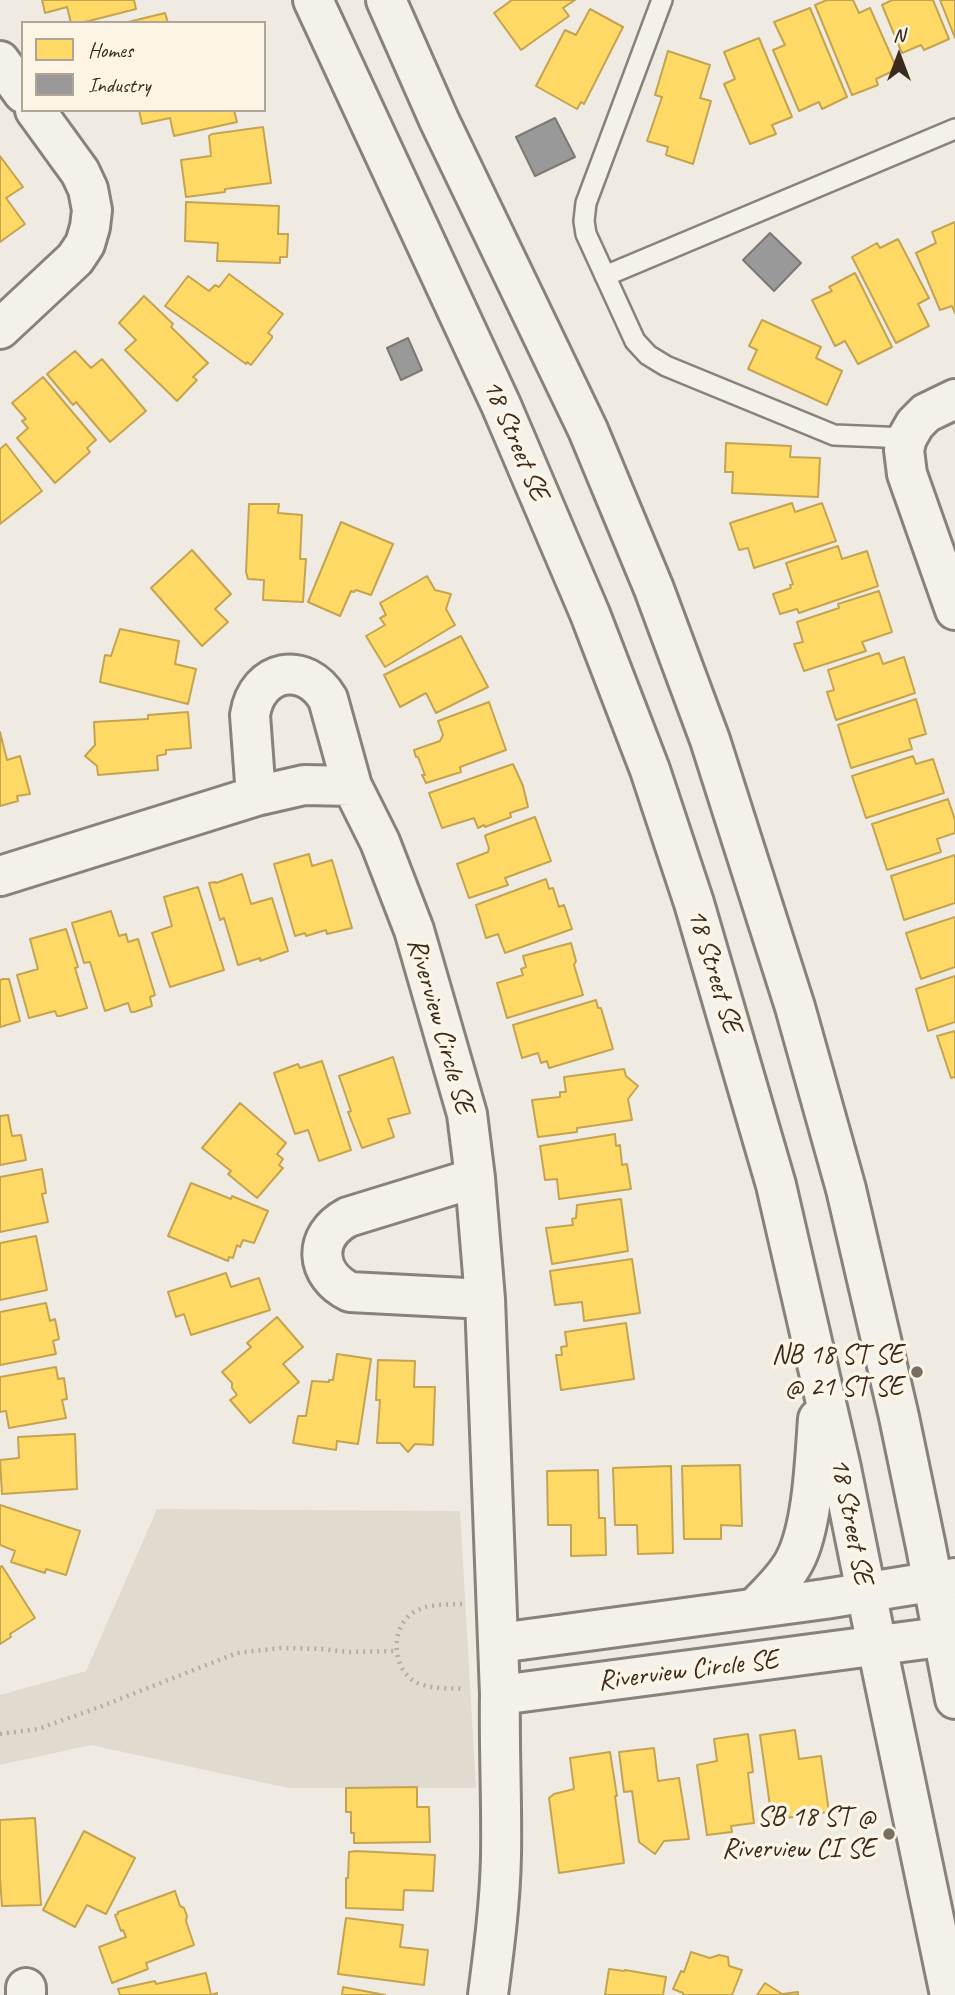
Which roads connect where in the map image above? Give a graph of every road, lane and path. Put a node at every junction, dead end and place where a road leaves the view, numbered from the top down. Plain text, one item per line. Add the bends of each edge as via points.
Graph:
1 (313, 0) edge
2 (386, 0) edge
3 (662, 0) edge
4 (0, 61) edge
5 (21, 90) edge
6 (36, 112) edge
7 (955, 129) edge
8 (605, 276) junction
9 (0, 328) edge
10 (955, 399) edge
11 (907, 438) junction
12 (955, 610) edge
13 (352, 786) junction
14 (256, 796) junction
15 (0, 876) edge
16 (475, 1178) junction
17 (485, 1299) junction
18 (821, 1379) junction
19 (944, 1580) edge
20 (866, 1591) junction
21 (470, 1604) dead end
22 (757, 1606) junction
23 (949, 1635) edge
24 (499, 1643) junction
25 (877, 1646) junction
26 (396, 1651) junction
27 (500, 1695) junction
28 (955, 1699) edge
29 (0, 1734) edge
30 (488, 1995) edge
31 (950, 1995) edge

1 - 18 main road, 18 Street SE via 501,405 650,769 776,1185
2 - 19 main road via 588,430 710,740 796,1007
3 - 8 lane via 586,203 586,234
4 - 5 main road
6 - 9 main road via 88,189 90,228 75,259
7 - 8 lane
8 - 11 lane via 635,341 666,366 834,435
10 - 11 main road via 926,413
11 - 12 main road via 907,474
13 - 14 main road via 304,785
13 - 14 main road, Riverview Circle SE via 328,699 312,680 286,674 264,684 252,703
13 - 16 main road, Riverview Circle SE via 380,842 414,930 467,1114
14 - 15 main road
16 - 17 main road, Riverview Circle SE
16 - 17 main road via 348,1217 329,1231 322,1254 330,1277 350,1292
17 - 24 main road, Riverview Circle SE
18 - 20 main road, 18 Street SE
18 - 22 main road via 806,1527 796,1559
19 - 20 main road, Riverview Circle SE
19 - 23 main road
20 - 22 main road, Riverview Circle SE
20 - 25 main road, 18 Street SE
21 - 26 path via 431,1605 413,1613 398,1636
22 - 24 main road, Riverview Circle SE
23 - 25 main road, Riverview Circle SE
23 - 28 main road
24 - 27 main road, Riverview Circle SE
25 - 27 main road, Riverview Circle SE
25 - 31 main road, 18 Street SE
26 - 27 path via 402,1669 417,1683
26 - 29 path via 281,1648 237,1653 97,1709 38,1729
27 - 30 main road, Riverview Circle SE via 501,1857

